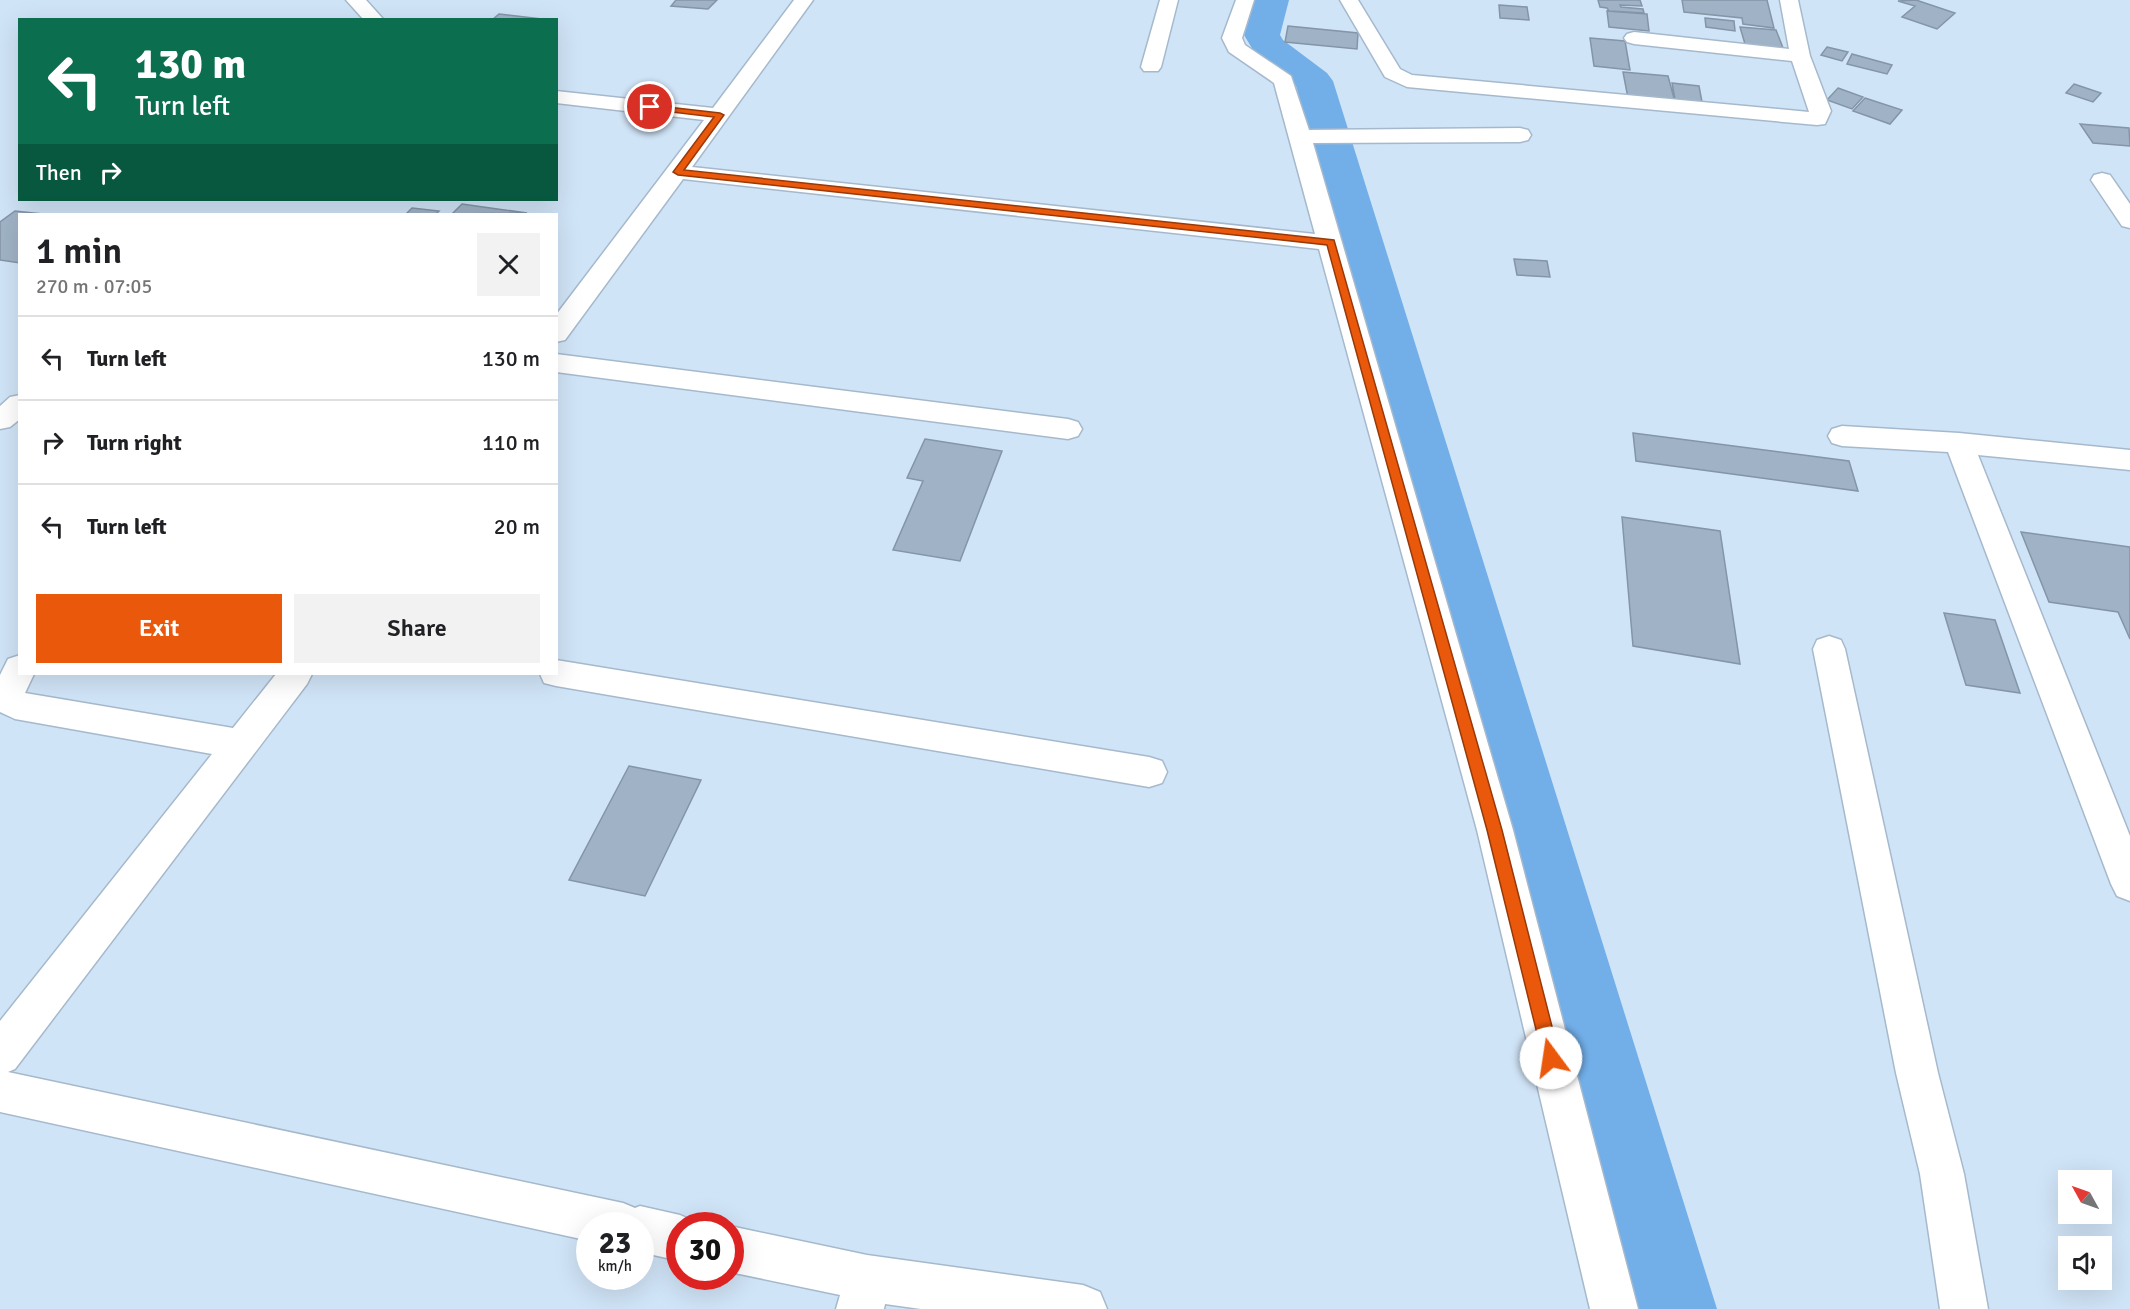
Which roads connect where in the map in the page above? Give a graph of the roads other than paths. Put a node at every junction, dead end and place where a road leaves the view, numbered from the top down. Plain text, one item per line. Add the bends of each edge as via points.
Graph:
1 (355, 0) edge
2 (804, 0) edge
3 (1169, 0) edge
4 (1245, 0) edge
5 (1349, 0) edge
6 (1789, 0) edge
7 (373, 18) edge
8 (1634, 38) dead end
9 (1800, 56) junction
10 (1151, 67) dead end
11 (558, 97) edge
12 (720, 115) junction
13 (1520, 135) dead end
14 (1308, 138) junction
15 (678, 172) junction
16 (2102, 180) dead end
17 (2130, 221) edge
18 (1331, 243) junction
19 (558, 331) edge
20 (558, 363) edge
21 (18, 406) edge
22 (0, 420) edge
23 (1068, 429) dead end
24 (1842, 436) dead end
25 (1959, 443) junction
26 (2130, 460) edge
27 (1829, 649) dead end
28 (18, 673) edge
29 (558, 673) edge
30 (294, 675) edge
31 (240, 744) junction
32 (1149, 772) dead end
33 (2130, 884) edge
34 (0, 1054) edge
35 (0, 1091) edge
36 (576, 1216) edge
37 (744, 1254) edge
38 (863, 1294) edge
39 (1083, 1309) edge
40 (1614, 1309) edge
41 (1964, 1309) edge

1 - 7 street
2 - 12 street
3 - 10 street
4 - 14 street via 1232,38 1236,48 1284,80
5 - 9 street via 1392,73 1407,81 1447,86 1817,119 1820,111
6 - 9 street
8 - 9 street
11 - 12 street
12 - 15 street
13 - 14 street
14 - 18 street
15 - 18 street
15 - 19 street
16 - 17 street
18 - 40 street via 1495,830
20 - 23 street
21 - 22 street
24 - 25 street
25 - 26 street
25 - 33 street
27 - 41 street via 1917,1073 1942,1174
28 - 31 street via 6,696 15,705
29 - 32 street
30 - 31 street
31 - 34 street
35 - 36 street
37 - 38 street
38 - 39 street

